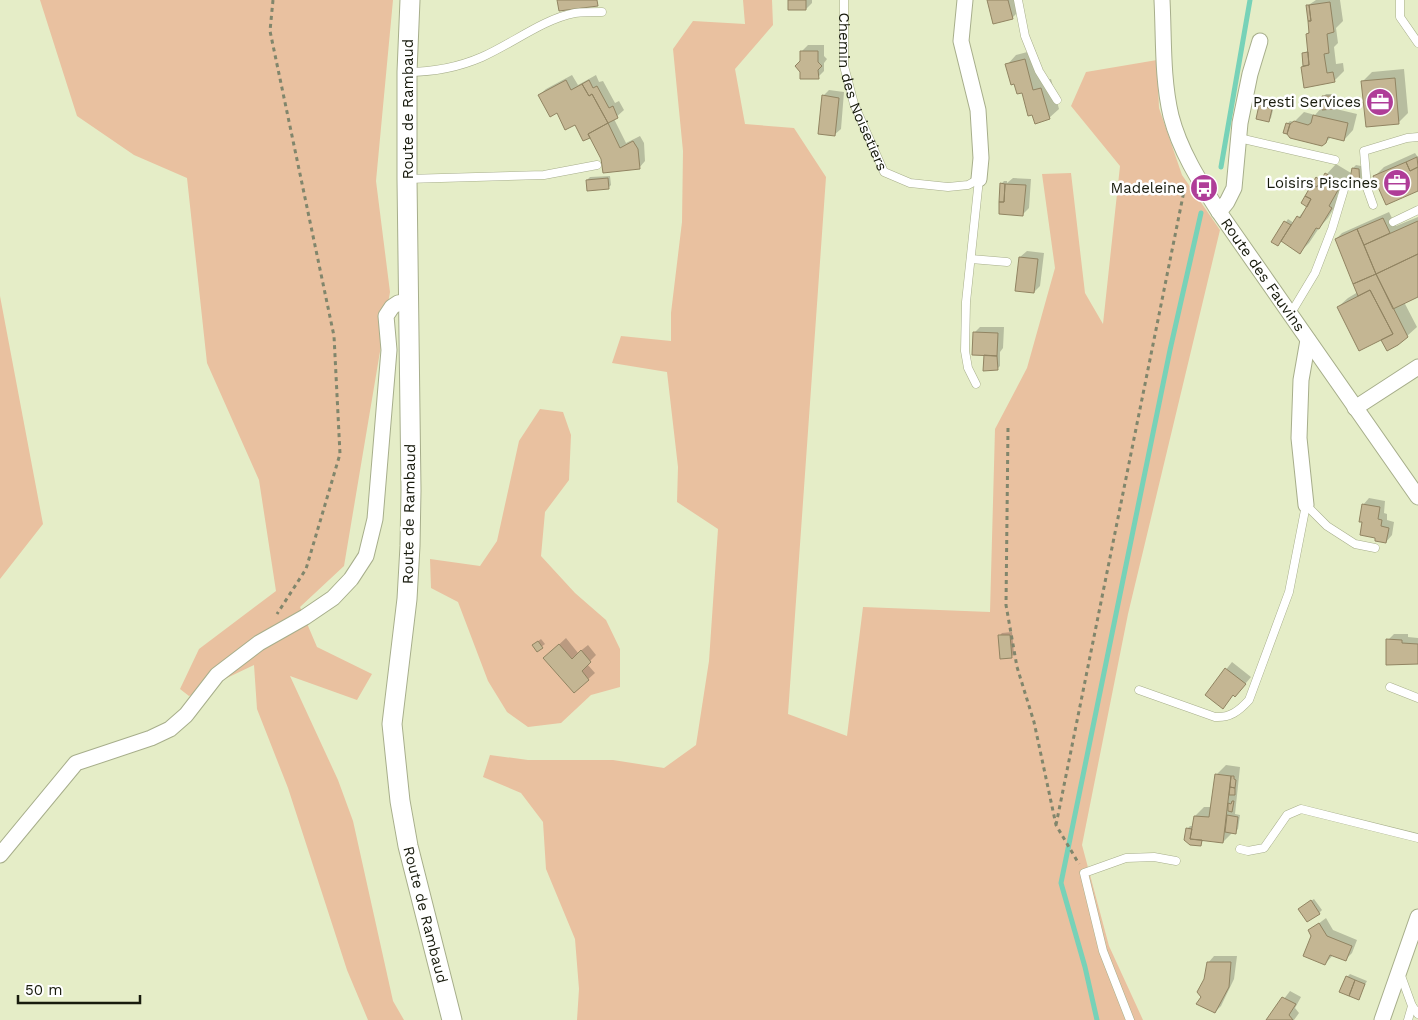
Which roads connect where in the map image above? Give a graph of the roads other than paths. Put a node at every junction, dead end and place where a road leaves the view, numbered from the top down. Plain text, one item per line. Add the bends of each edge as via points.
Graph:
1 (410, 0) edge
2 (844, 0) edge
3 (965, 0) edge
4 (1018, 0) edge
5 (1162, 0) edge
6 (1400, 0) edge
7 (602, 12) dead end
8 (1260, 41) dead end
9 (1418, 43) edge
10 (407, 72) junction
11 (1057, 100) dead end
12 (1418, 137) edge
13 (1239, 138) junction
14 (1335, 160) dead end
15 (597, 165) dead end
16 (407, 179) junction
17 (979, 179) junction
18 (1345, 186) dead end
19 (1373, 205) dead end
20 (1418, 210) edge
21 (1219, 212) junction
22 (1393, 222) dead end
23 (971, 258) junction
24 (1007, 262) dead end
25 (409, 301) junction
26 (1291, 313) junction
27 (1308, 340) junction
28 (1418, 367) edge
29 (976, 384) dead end
30 (1355, 408) junction
31 (1418, 497) edge
32 (1306, 505) junction
33 (1375, 548) dead end
34 (1390, 687) dead end
35 (1139, 690) dead end
36 (1418, 698) edge
37 (1418, 838) edge
38 (1240, 849) dead end
39 (0, 855) edge
40 (1176, 861) dead end
41 (1418, 918) edge
42 (1399, 971) junction
43 (1412, 1006) junction
44 (1418, 1014) edge
45 (452, 1020) edge
46 (1130, 1020) edge
47 (1382, 1020) edge
48 (1408, 1020) edge

1 - 10 street, Route de Rambaud
2 - 17 lane, Chemin des Noisetiers via 844,66 854,104 884,172 910,183 948,187 968,185
3 - 17 street via 961,41 978,110
4 - 11 lane via 1025,36 1039,71
5 - 21 street, Route des Fauvins via 1166,84 1171,116 1189,164
6 - 9 lane via 1400,17
7 - 10 lane via 574,14 545,24 481,58 459,65
8 - 13 street via 1250,74
10 - 16 street, Route de Rambaud
12 - 19 lane via 1364,152 1367,188
13 - 14 lane
13 - 21 street via 1234,188
15 - 16 lane via 544,175
16 - 25 street, Route de Rambaud
17 - 23 lane
18 - 26 lane via 1316,274
20 - 22 lane
21 - 26 street, Route des Fauvins
23 - 24 lane
23 - 29 lane via 965,351 968,368
25 - 39 street via 398,303 386,316 389,350 375,519 366,556 351,579 333,598 259,642 217,675 186,715 170,729 76,763
25 - 45 street, Route de Rambaud via 410,546 392,724 408,846
26 - 27 street, Route des Fauvins
27 - 30 street, Route des Fauvins
27 - 32 street via 1301,380 1299,438
28 - 30 street
30 - 31 street, Route des Fauvins
32 - 33 lane via 1327,526 1355,544
32 - 35 lane via 1289,592 1249,700 1226,718
34 - 36 lane
37 - 38 lane via 1301,809 1287,815 1264,848
40 - 46 lane via 1154,857 1126,858 1084,873 1103,951
41 - 42 street
42 - 43 lane
42 - 47 street
43 - 44 lane
43 - 48 lane

